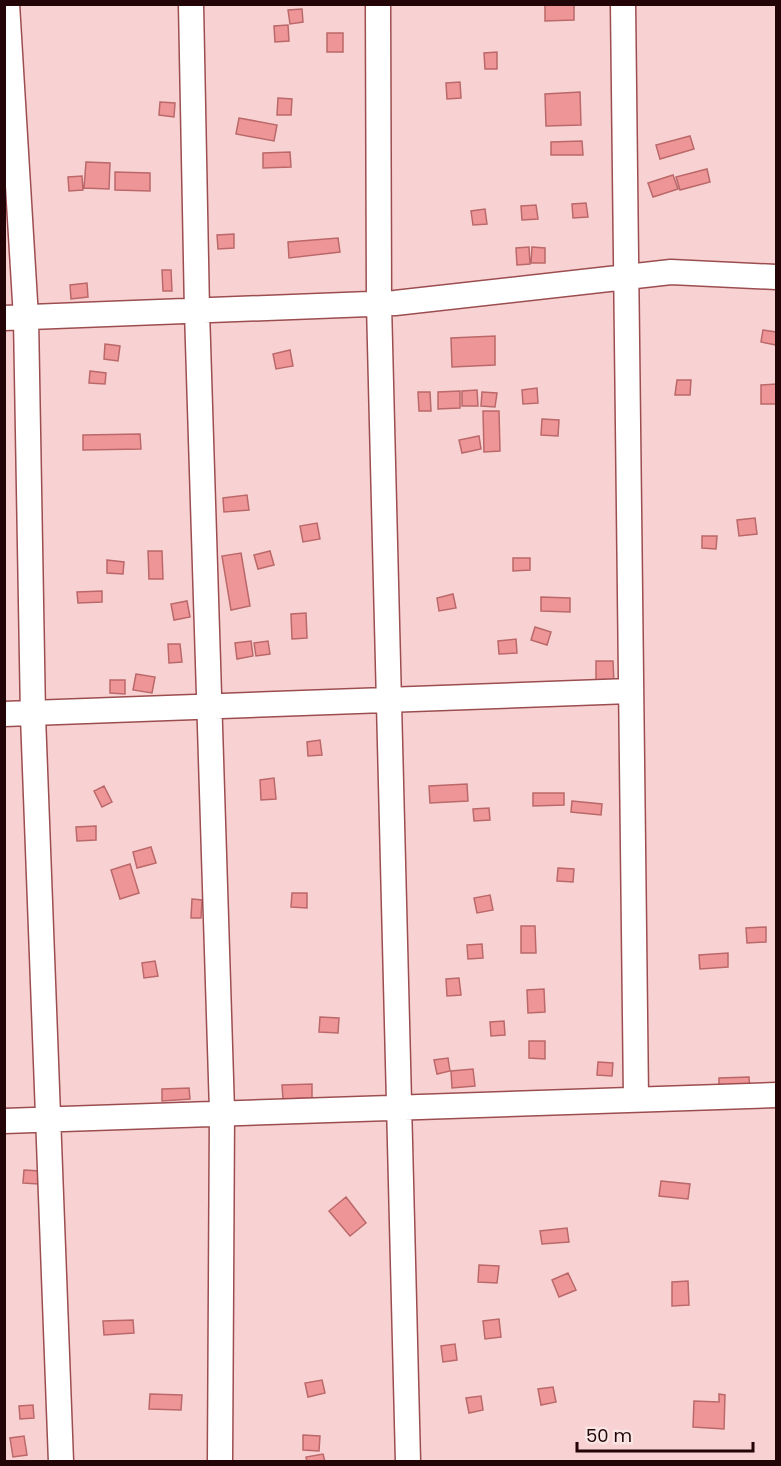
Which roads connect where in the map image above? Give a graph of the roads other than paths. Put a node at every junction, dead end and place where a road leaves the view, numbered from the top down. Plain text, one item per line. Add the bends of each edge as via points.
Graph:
1 (7, 4) edge
2 (190, 4) edge
3 (378, 4) edge
4 (623, 4) edge
5 (624, 277) junction
6 (777, 277) edge
7 (379, 304) junction
8 (197, 311) junction
9 (15, 318) edge
10 (630, 691) junction
11 (389, 700) junction
12 (209, 707) junction
13 (33, 713) junction
14 (4, 714) edge
15 (777, 1095) edge
16 (636, 1100) junction
17 (399, 1106) junction
18 (222, 1112) junction
19 (48, 1119) junction
20 (4, 1121) edge
21 (61, 1461) edge
22 (220, 1461) edge
23 (408, 1461) edge

1 - 9 street
2 - 8 street
3 - 7 street
4 - 5 street
5 - 6 street via 670,272
5 - 7 street
5 - 10 street
7 - 8 street
7 - 11 street
8 - 9 street
8 - 12 street
9 - 13 street
10 - 11 street
10 - 16 street
11 - 12 street
11 - 17 street
12 - 13 street
12 - 18 street
13 - 14 street
13 - 19 street
15 - 16 street
16 - 17 street
17 - 18 street
17 - 23 street
18 - 19 street
18 - 22 street
19 - 20 street
19 - 21 street

